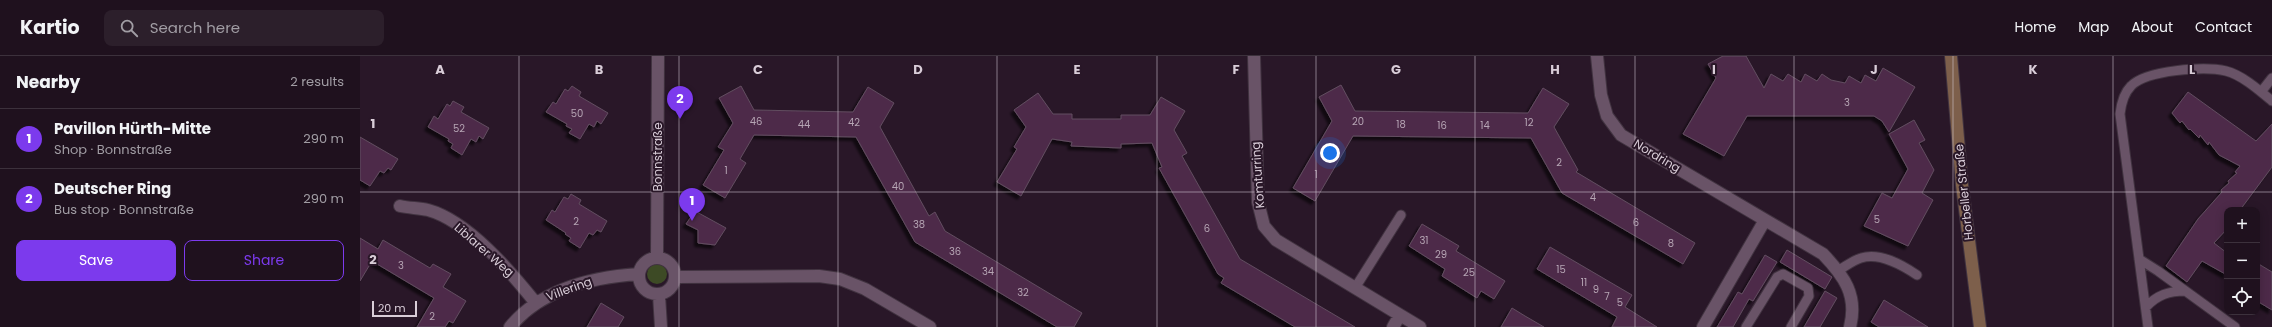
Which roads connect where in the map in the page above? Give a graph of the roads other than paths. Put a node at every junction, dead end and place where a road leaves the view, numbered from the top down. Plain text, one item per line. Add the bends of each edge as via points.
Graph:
1 (658, 56) edge
2 (1254, 56) edge
3 (1597, 56) edge
4 (1952, 56) edge
5 (2272, 78) edge
6 (2261, 92) junction
7 (2272, 101) edge
8 (400, 206) dead end
9 (1401, 215) dead end
10 (1765, 220) junction
11 (657, 258) junction
12 (2139, 260) junction
13 (1839, 270) junction
14 (639, 274) junction
15 (1917, 275) dead end
16 (676, 277) junction
17 (1355, 288) junction
18 (2185, 291) junction
19 (659, 295) junction
20 (535, 302) junction
21 (2146, 307) junction
22 (1400, 315) junction
23 (510, 327) edge
24 (661, 327) edge
25 (930, 327) edge
26 (1393, 327) edge
27 (1420, 327) edge
28 (1703, 327) edge
29 (1746, 327) edge
30 (1790, 327) edge
31 (1850, 327) edge
32 (1980, 327) edge
33 (2148, 327) edge
34 (2235, 327) edge

1 - 11 street, Bonnstraße
2 - 17 street, Komturring via 1258,202 1264,226 1276,240
3 - 10 street, Nordring via 1607,116 1621,135
4 - 32 street, Horbeller Straße via 1962,185
5 - 6 lane
6 - 7 lane
6 - 12 lane via 2227,71 2199,69 2160,74 2138,80 2130,87 2120,114
8 - 20 street, Liblarer Weg via 433,212 468,233 512,274
9 - 17 lane
10 - 13 street, Nordring via 1823,254
10 - 28 street
11 - 14 street via 645,262
11 - 16 street via 670,263
12 - 18 lane
12 - 21 lane
13 - 15 lane via 1862,258 1880,257
13 - 31 street, Nordring via 1851,295 1854,312
14 - 19 street via 644,289 651,294
14 - 20 street, Villering via 598,279 557,291
16 - 19 street via 669,290
16 - 25 street via 819,276 840,279 865,289
17 - 22 street, Komturring
18 - 21 lane via 2165,293
18 - 34 lane
19 - 24 street
20 - 23 street, Villering
21 - 33 lane
22 - 26 street
22 - 27 street, Komturring
29 - 30 lane via 1777,277 1783,274 1808,288 1809,296

